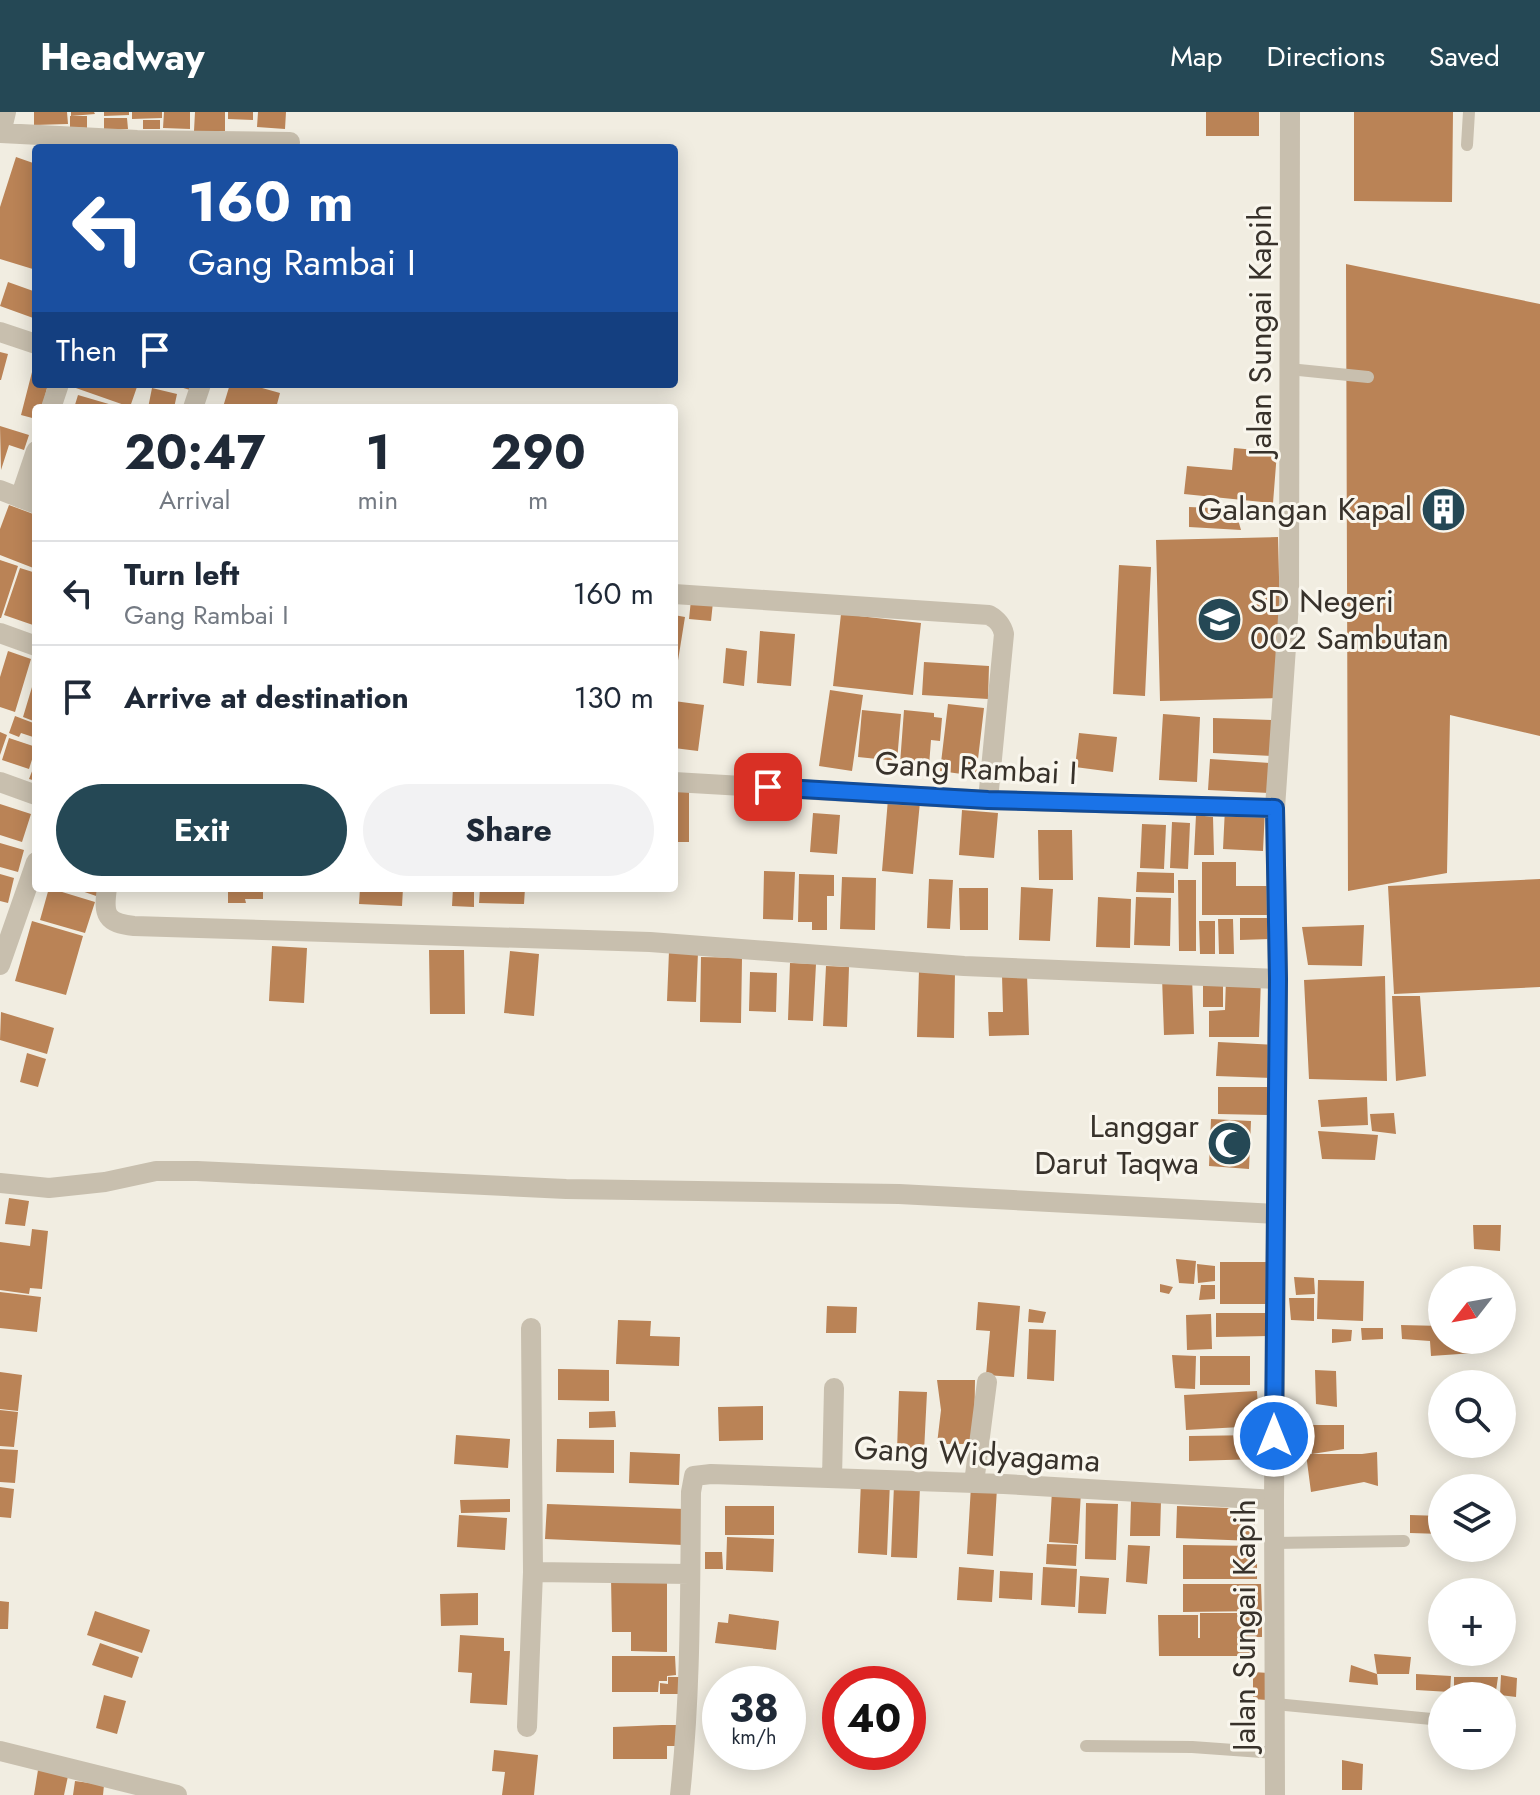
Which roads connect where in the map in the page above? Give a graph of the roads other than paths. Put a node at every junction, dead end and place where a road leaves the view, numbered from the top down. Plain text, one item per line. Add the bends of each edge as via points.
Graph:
1 (6, 112) edge
2 (1290, 112) edge
3 (1469, 112) edge
4 (0, 134) edge
5 (135, 144) edge
6 (289, 144) edge
7 (1467, 145) dead end
8 (0, 332) edge
9 (32, 343) edge
10 (1289, 369) junction
11 (1368, 377) dead end
12 (32, 476) edge
13 (0, 490) edge
14 (28, 501) edge
15 (678, 594) edge
16 (0, 633) edge
17 (32, 645) edge
18 (0, 782) edge
19 (678, 782) edge
20 (32, 794) edge
21 (988, 800) junction
22 (1275, 808) junction
23 (32, 873) edge
24 (106, 892) edge
25 (0, 965) edge
26 (1278, 979) junction
27 (0, 1183) edge
28 (1276, 1214) junction
29 (531, 1328) dead end
30 (987, 1382) dead end
31 (834, 1388) dead end
32 (832, 1478) junction
33 (974, 1483) junction
34 (1274, 1500) junction
35 (1404, 1541) dead end
36 (1274, 1543) junction
37 (533, 1572) junction
38 (690, 1574) junction
39 (1275, 1704) junction
40 (1428, 1719) edge
41 (527, 1727) dead end
42 (1086, 1746) dead end
43 (0, 1751) edge
44 (1275, 1753) junction
45 (177, 1795) edge
46 (680, 1795) edge
47 (1275, 1795) edge

1 - 4 street
2 - 10 street, Jalan Sungai Kapih
3 - 7 lane
4 - 5 street
5 - 6 street
8 - 9 street
10 - 11 lane
10 - 22 street, Jalan Sungai Kapih via 1289,603
12 - 14 street
13 - 14 street
15 - 21 street via 994,618 1004,634
16 - 17 street
18 - 20 street
19 - 21 street, Gang Rambai I
21 - 22 street, Gang Rambai I
22 - 26 street, Jalan Sungai Kapih
23 - 25 street
24 - 26 street via 104,906 111,920 134,926 650,942 964,966
26 - 28 street, Jalan Sungai Kapih
27 - 28 street via 49,1188 156,1171 197,1171 566,1189 914,1195
28 - 34 street, Jalan Sungai Kapih
29 - 37 street
30 - 33 street
31 - 32 street
32 - 33 street, Gang Widyagama
32 - 38 street, Gang Widyagama via 694,1476
33 - 34 street, Gang Widyagama
34 - 36 street, Jalan Sungai Kapih
35 - 36 lane
36 - 39 street, Jalan Sungai Kapih
37 - 38 street
37 - 41 street
38 - 46 street
39 - 40 lane
39 - 44 street, Jalan Sungai Kapih
42 - 44 lane
43 - 45 street
44 - 47 street, Jalan Sungai Kapih

